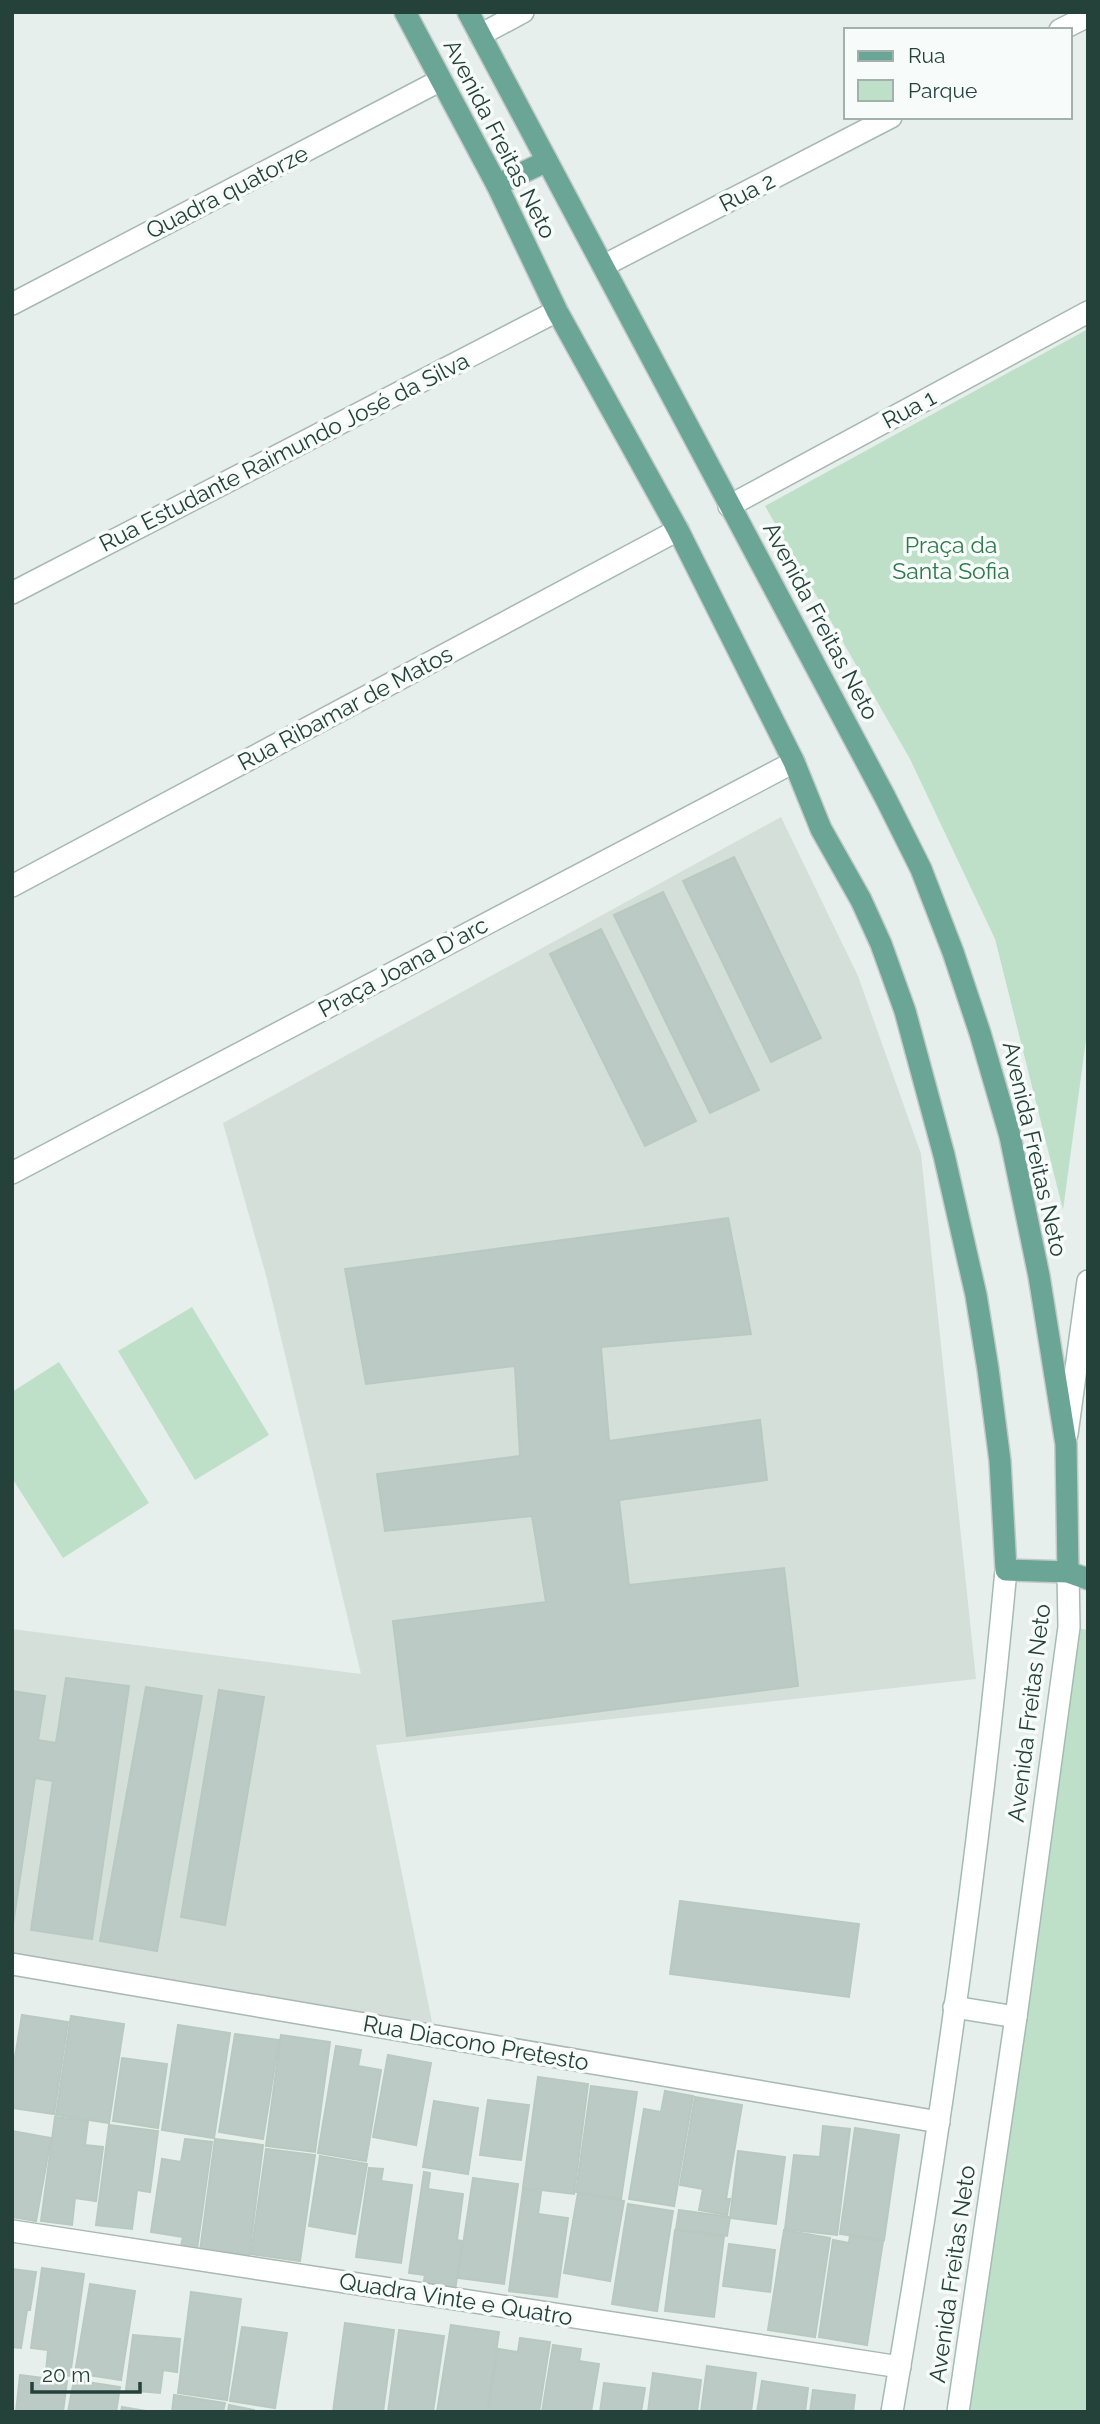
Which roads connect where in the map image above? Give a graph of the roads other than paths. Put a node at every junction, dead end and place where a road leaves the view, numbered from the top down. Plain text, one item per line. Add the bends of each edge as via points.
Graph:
1 (405, 12) edge
2 (468, 12) edge
3 (523, 12) edge
4 (1088, 16) edge
5 (1064, 28) edge
6 (480, 35) junction
7 (441, 80) junction
8 (887, 119) edge
9 (547, 161) junction
10 (497, 185) junction
11 (603, 266) junction
12 (12, 304) edge
13 (557, 311) junction
14 (1088, 312) edge
15 (729, 506) junction
16 (678, 530) junction
17 (12, 593) edge
18 (793, 762) junction
19 (12, 886) edge
20 (12, 1173) edge
21 (1088, 1280) edge
22 (1066, 1444) junction
23 (1006, 1570) junction
24 (1078, 1575) edge
25 (12, 1964) edge
26 (954, 2007) junction
27 (1016, 2017) junction
28 (939, 2122) junction
29 (12, 2231) edge
30 (900, 2367) junction
31 (892, 2412) edge
32 (958, 2412) edge

1 - 7 main road, Avenida Freitas Neto
2 - 6 main road, Avenida Freitas Neto
3 - 6 street
4 - 5 street
6 - 9 main road, Avenida Freitas Neto
7 - 10 main road, Avenida Freitas Neto
7 - 12 street, Quadra quatorze
8 - 11 street, Rua 2
9 - 10 main road
9 - 11 main road, Avenida Freitas Neto
10 - 13 main road, Avenida Freitas Neto
11 - 15 main road, Avenida Freitas Neto
13 - 16 main road, Avenida Freitas Neto
13 - 17 street, Rua Estudante Raimundo José da Silva
14 - 15 street, Rua 1
15 - 22 main road, Avenida Freitas Neto via 885,797 921,869 953,952 1010,1136
16 - 18 main road, Avenida Freitas Neto
16 - 19 street, Rua Ribamar de Matos
18 - 20 street, Praça Joana D'arc
18 - 23 main road, Avenida Freitas Neto via 821,829 881,944 905,1011 944,1155 988,1369 1000,1461
21 - 22 street
22 - 24 main road, Avenida Freitas Neto
23 - 24 main road
23 - 26 street, Avenida Freitas Neto
24 - 27 street, Avenida Freitas Neto
25 - 28 street, Rua Diacono Pretesto
26 - 27 street
26 - 28 street, Avenida Freitas Neto
27 - 32 street, Avenida Freitas Neto
28 - 30 street, Avenida Freitas Neto
29 - 30 street, Quadra Vinte e Quatro
30 - 31 street, Avenida Freitas Neto

